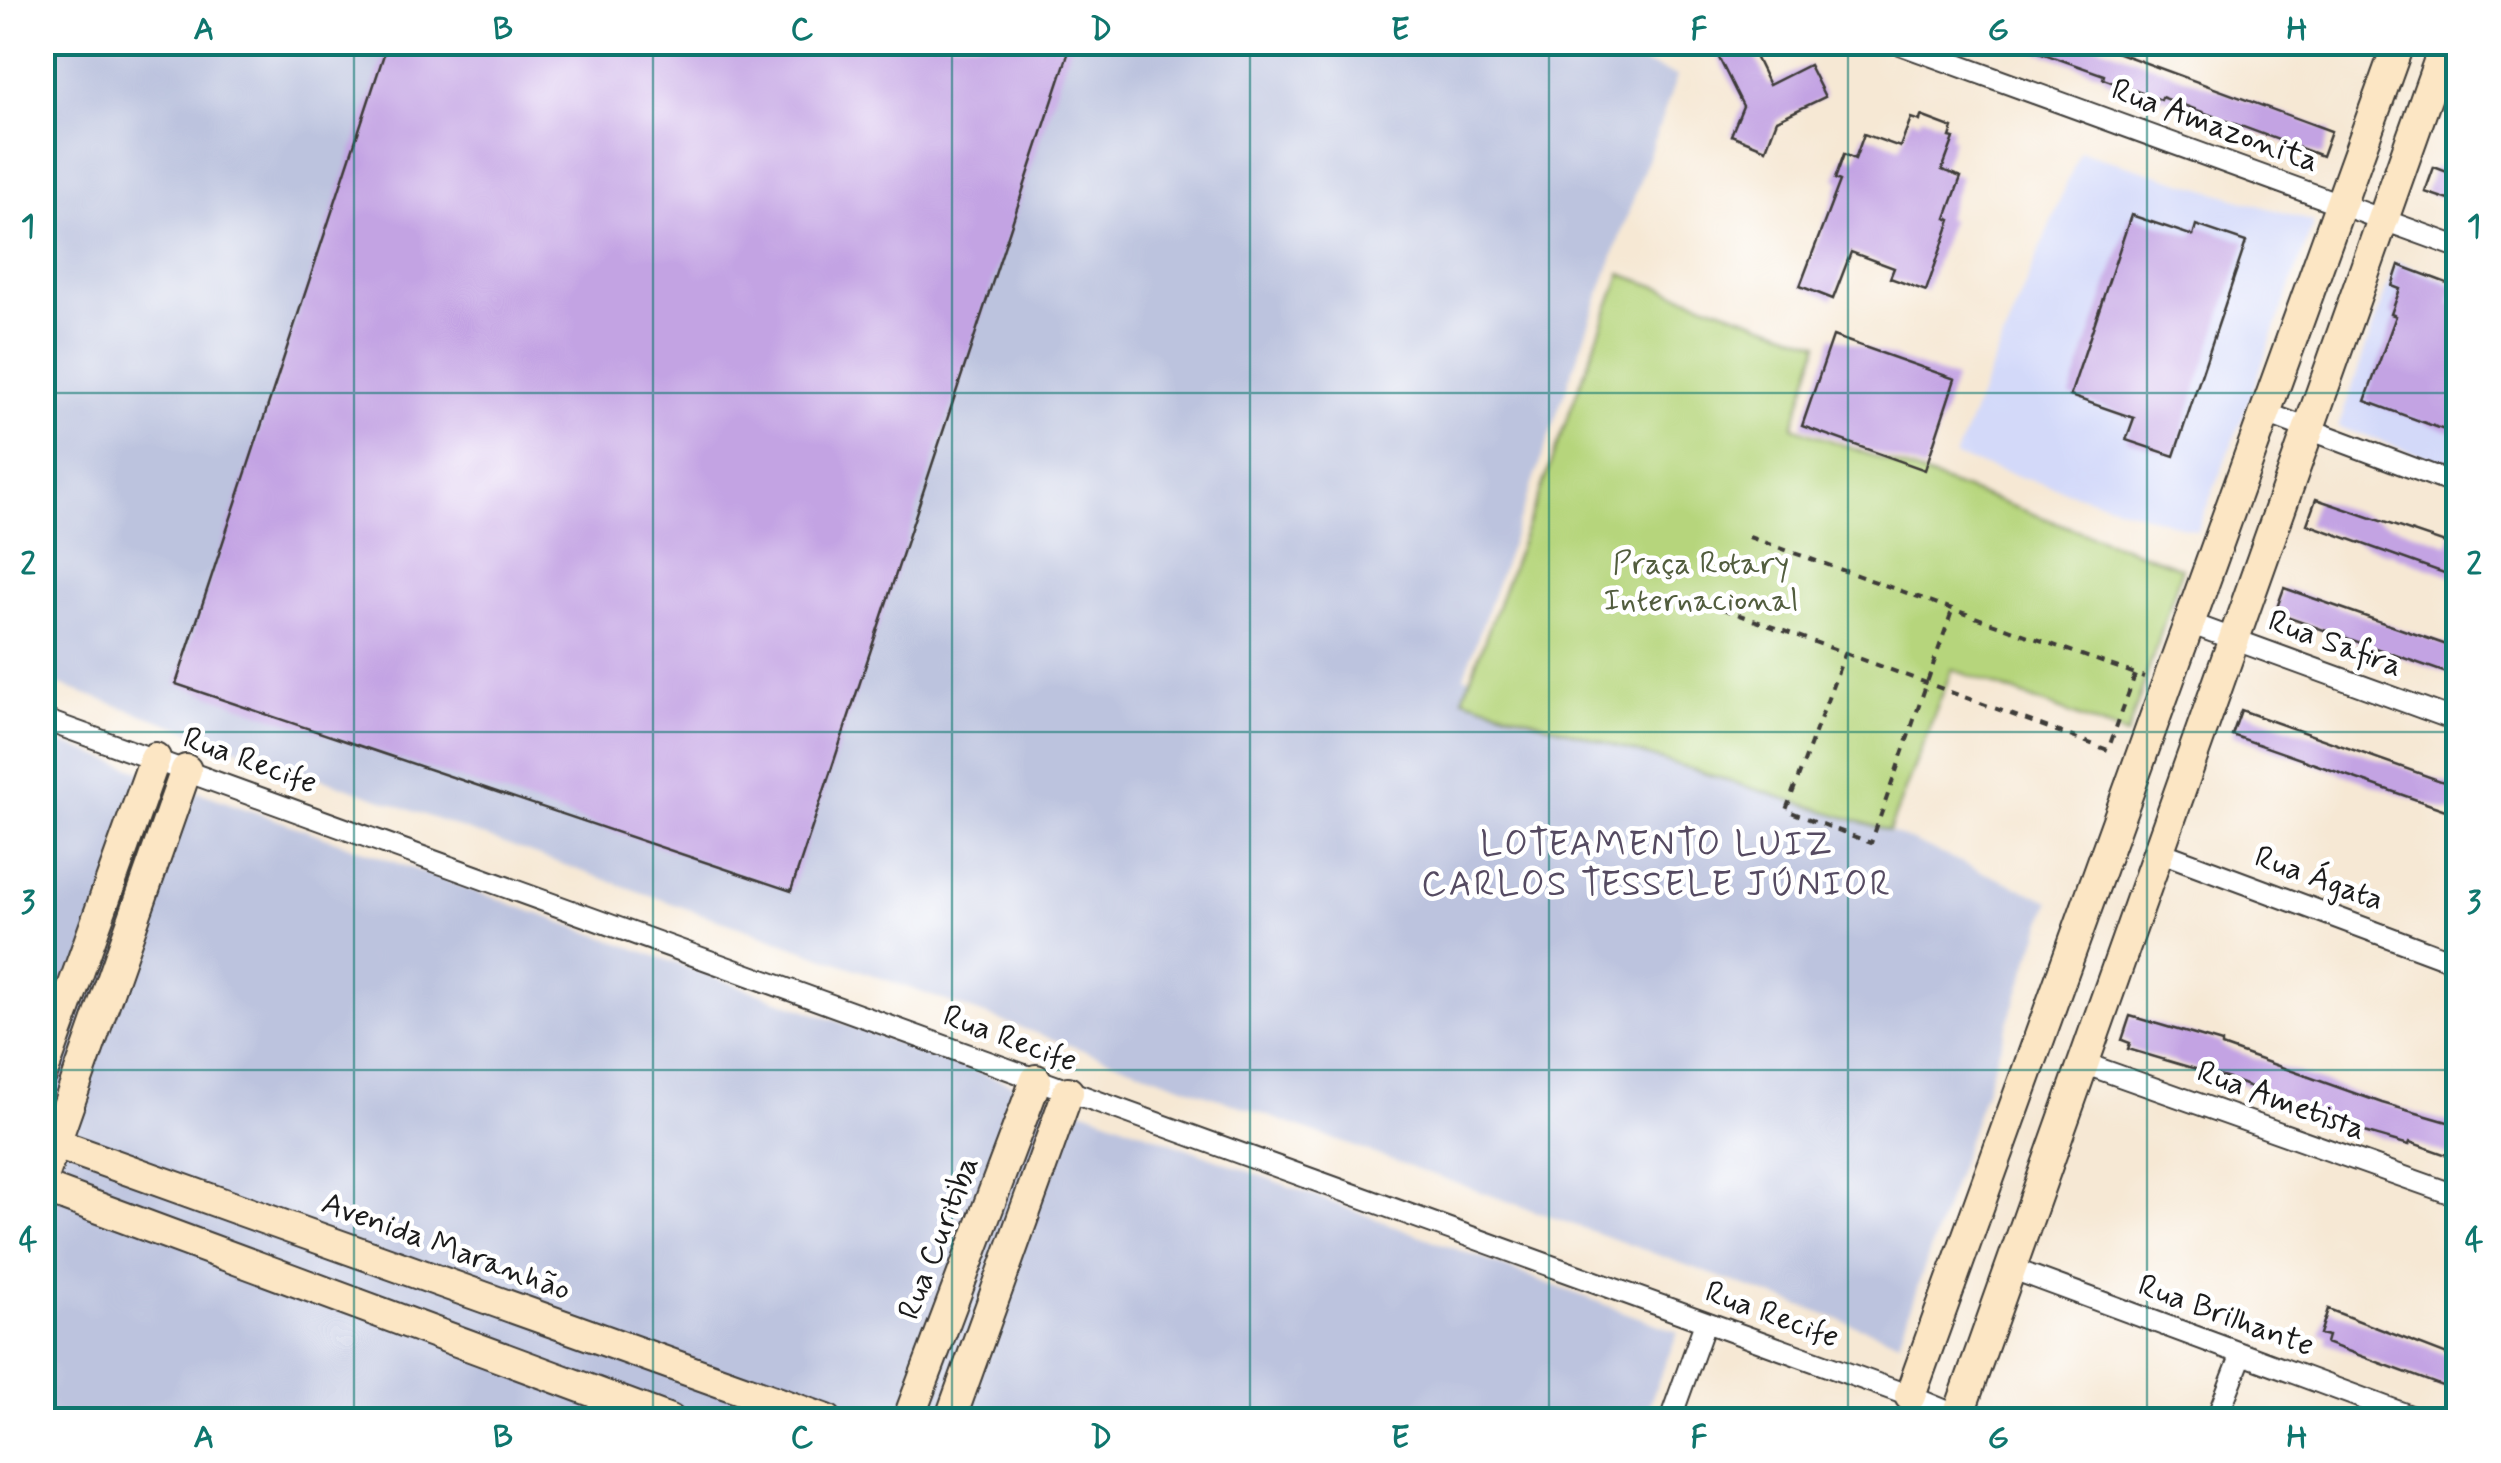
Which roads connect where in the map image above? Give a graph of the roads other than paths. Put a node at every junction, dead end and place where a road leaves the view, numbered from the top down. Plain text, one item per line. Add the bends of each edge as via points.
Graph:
1 (1894, 42) edge
2 (2399, 42) edge
3 (2446, 42) edge
4 (2341, 203) junction
5 (2383, 219) junction
6 (2458, 246) edge
7 (2266, 413) junction
8 (2308, 430) junction
9 (2458, 485) edge
10 (2190, 623) junction
11 (2234, 638) junction
12 (42, 719) edge
13 (2458, 721) edge
14 (155, 758) junction
15 (186, 770) junction
16 (2158, 852) junction
17 (2458, 963) edge
18 (2083, 1063) junction
19 (42, 1074) edge
20 (1036, 1080) junction
21 (1068, 1092) junction
22 (49, 1142) edge
23 (42, 1184) edge
24 (2458, 1196) edge
25 (2010, 1268) junction
26 (1705, 1323) junction
27 (2242, 1354) junction
28 (1910, 1396) junction
29 (1957, 1418) edge
30 (670, 1420) edge
31 (827, 1420) edge
32 (908, 1420) edge
33 (950, 1420) edge
34 (1670, 1420) edge
35 (2216, 1420) edge
36 (2421, 1420) edge

1 - 4 street, Rua Amazonita
2 - 4 street
3 - 5 street
4 - 5 street, Rua Amazonita
4 - 7 street
5 - 6 street, Rua Amazonita
5 - 8 street
7 - 8 street
7 - 10 street
8 - 9 street
8 - 11 street
10 - 11 street, Rua Safira
10 - 28 street
11 - 13 street, Rua Safira
11 - 16 street
12 - 14 street, Rua Recife
14 - 15 street, Rua Recife
14 - 19 street
15 - 20 street, Rua Recife
15 - 22 street
16 - 17 street, Rua Ágata
16 - 18 street
18 - 24 street, Rua Ametista
18 - 25 street
20 - 21 street, Rua Recife
20 - 32 street, Rua Curitiba
21 - 26 street, Rua Recife
21 - 33 street
22 - 23 street
22 - 31 street, Avenida Maranhão
23 - 30 street
25 - 27 street, Rua Brilhante
25 - 29 street
26 - 28 street, Rua Recife
26 - 34 street
27 - 35 street
27 - 36 street, Rua Brilhante
28 - 29 street, Rua Recife

